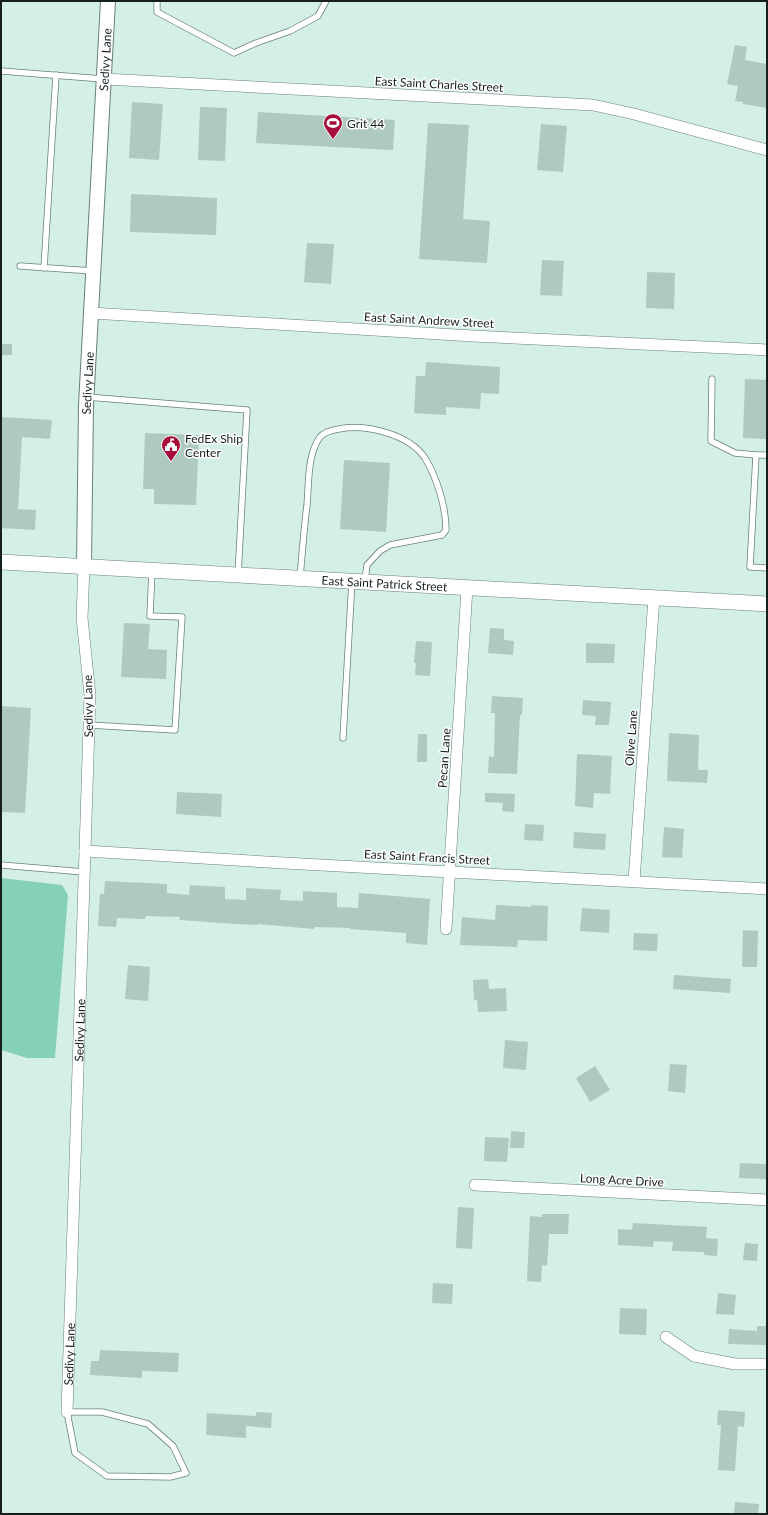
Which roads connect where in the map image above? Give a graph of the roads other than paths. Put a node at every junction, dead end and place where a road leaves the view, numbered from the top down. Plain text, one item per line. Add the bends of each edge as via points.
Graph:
1 (108, 1) edge
2 (157, 1) edge
3 (326, 1) edge
4 (1, 71) edge
5 (56, 75) junction
6 (104, 78) junction
7 (767, 150) edge
8 (20, 266) dead end
9 (44, 268) junction
10 (93, 271) junction
11 (91, 313) junction
12 (767, 350) edge
13 (712, 379) dead end
14 (86, 396) junction
15 (756, 455) junction
16 (767, 455) edge
17 (1, 562) edge
18 (84, 566) junction
19 (767, 568) edge
20 (152, 570) junction
21 (238, 575) junction
22 (300, 578) junction
23 (358, 582) junction
24 (467, 588) junction
25 (654, 597) junction
26 (767, 604) edge
27 (89, 725) junction
28 (343, 738) dead end
29 (85, 851) junction
30 (1, 865) edge
31 (84, 872) junction
32 (450, 872) junction
33 (634, 881) junction
34 (767, 889) edge
35 (446, 929) dead end
36 (475, 1185) dead end
37 (767, 1200) edge
38 (666, 1337) dead end
39 (767, 1364) edge
40 (67, 1412) junction

1 - 6 street, Sedivy Lane
2 - 3 lane via 157,12 234,53 310,21 318,16
4 - 5 lane
5 - 6 lane
5 - 9 lane
6 - 7 street, East Saint Charles Street via 593,105
6 - 10 street, Sedivy Lane
8 - 9 lane
9 - 10 lane
10 - 11 street, Sedivy Lane
11 - 12 street, East Saint Andrew Street via 473,336
11 - 14 street, Sedivy Lane
13 - 15 lane via 711,441 735,453
14 - 18 street, Sedivy Lane
14 - 21 lane via 247,410
15 - 16 lane
15 - 19 lane via 750,567
17 - 18 main road, East Saint Patrick Street
18 - 20 main road, East Saint Patrick Street
18 - 27 street, Sedivy Lane via 82,618 90,695
20 - 21 main road, East Saint Patrick Street
20 - 27 lane via 150,616 182,617 175,730
21 - 22 main road, East Saint Patrick Street
22 - 23 main road, East Saint Patrick Street
22 - 23 lane via 310,465 315,446 322,436 333,430 352,426 371,428 393,435 413,446 424,458 438,487 446,522 446,530 442,536 390,545 380,551 367,565
23 - 24 main road, East Saint Patrick Street
23 - 28 lane
24 - 25 main road, East Saint Patrick Street
24 - 32 street, Pecan Lane
25 - 26 main road, East Saint Patrick Street
25 - 33 street, Olive Lane
27 - 29 street, Sedivy Lane
29 - 31 street, Sedivy Lane
29 - 32 street, East Saint Francis Street
30 - 31 lane
31 - 40 street, Sedivy Lane
32 - 33 street, East Saint Francis Street
32 - 35 street, Pecan Lane
33 - 34 street, East Saint Francis Street
36 - 37 street, Long Acre Drive
38 - 39 street via 694,1356 735,1364
40 - 40 lane, Sedivy Lane via 102,1412 148,1424 173,1446 186,1473 170,1477 107,1476 75,1453

